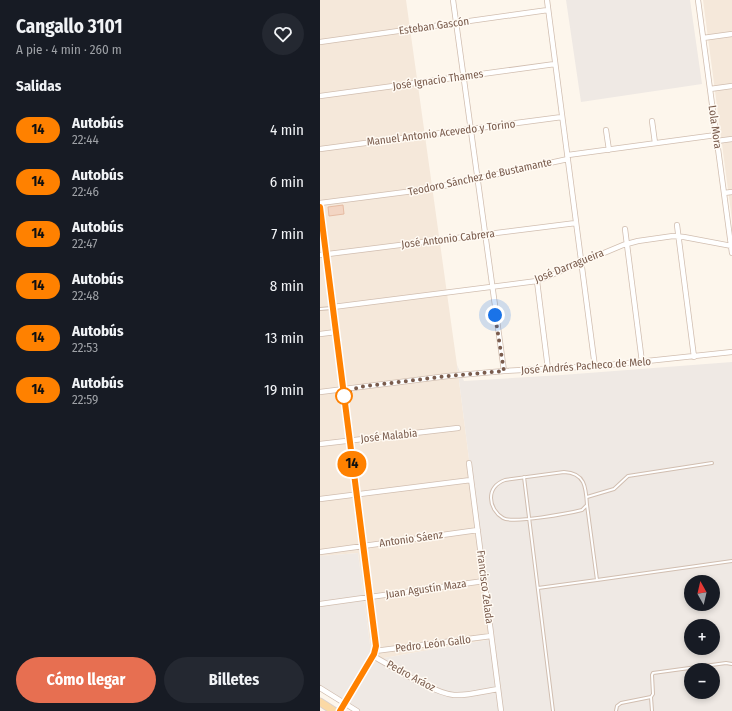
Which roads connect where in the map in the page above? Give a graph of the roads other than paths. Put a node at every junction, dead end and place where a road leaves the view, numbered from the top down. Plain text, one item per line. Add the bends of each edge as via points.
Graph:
1 (453, 0) edge
2 (547, 0) edge
3 (698, 0) edge
4 (548, 10) junction
5 (456, 22) junction
6 (732, 34) edge
7 (703, 38) junction
8 (320, 42) edge
9 (556, 64) junction
10 (463, 77) junction
11 (732, 86) edge
12 (710, 89) junction
13 (320, 96) edge
14 (562, 117) junction
15 (652, 121) dead end
16 (470, 129) junction
17 (606, 130) dead end
18 (716, 135) junction
19 (732, 139) edge
20 (717, 141) junction
21 (655, 143) junction
22 (320, 148) edge
23 (609, 150) junction
24 (568, 157) junction
25 (477, 179) junction
26 (732, 192) edge
27 (724, 193) junction
28 (320, 203) edge
29 (320, 208) edge
30 (576, 223) junction
31 (677, 225) dead end
32 (625, 229) dead end
33 (484, 234) junction
34 (679, 237) junction
35 (626, 244) junction
36 (732, 246) edge
37 (732, 253) edge
38 (326, 254) junction
39 (320, 255) edge
40 (581, 262) junction
41 (537, 281) junction
42 (491, 287) junction
43 (333, 308) junction
44 (320, 309) edge
45 (336, 332) junction
46 (320, 334) edge
47 (732, 352) edge
48 (694, 357) junction
49 (642, 362) junction
50 (595, 367) junction
51 (548, 370) junction
52 (504, 371) junction
53 (343, 389) junction
54 (320, 392) edge
55 (458, 428) dead end
56 (350, 440) junction
57 (320, 444) edge
58 (469, 462) dead end
59 (712, 463) dead end
60 (524, 477) junction
61 (471, 480) junction
62 (356, 494) junction
63 (587, 497) junction
64 (320, 498) edge
65 (587, 505) junction
66 (529, 519) junction
67 (478, 530) junction
68 (362, 546) junction
69 (320, 552) edge
70 (732, 561) edge
71 (597, 580) junction
72 (484, 581) junction
73 (538, 588) junction
74 (369, 597) junction
75 (320, 604) edge
76 (491, 636) junction
77 (374, 654) junction
78 (732, 664) edge
79 (320, 688) edge
80 (498, 689) junction
81 (651, 697) junction
82 (320, 702) edge
83 (345, 704) junction
84 (334, 711) edge
85 (340, 711) edge
86 (357, 711) edge
87 (501, 711) edge
88 (553, 711) edge
89 (616, 711) edge
90 (652, 711) edge

1 - 5 street
2 - 4 street
3 - 7 street, Lola Mora
4 - 5 street, Esteban Gascón
4 - 9 street
5 - 8 street, Esteban Gascón
5 - 10 street
6 - 7 street
7 - 12 street, Lola Mora
9 - 10 street, José Ignacio Thames
9 - 14 street
10 - 13 street, José Ignacio Thames
10 - 16 street
11 - 12 street
12 - 18 street, Lola Mora
14 - 16 street, Manuel Antonio Acevedo y Torino
14 - 24 street
15 - 21 street
16 - 22 street, Manuel Antonio Acevedo y Torino
16 - 25 street
17 - 23 street
18 - 20 street, Lola Mora
18 - 21 street, Teodoro Sánchez de Bustamante
19 - 20 street
20 - 27 street, Lola Mora
21 - 23 street, Teodoro Sánchez de Bustamante
23 - 24 street, Teodoro Sánchez de Bustamante
24 - 25 street, Teodoro Sánchez de Bustamante
24 - 30 street
25 - 28 street, Teodoro Sánchez de Bustamante via 429,189
25 - 33 street
26 - 27 street
27 - 36 street, Lola Mora
29 - 38 street
30 - 33 street, José Antonio Cabrera
30 - 40 street
31 - 34 street
32 - 35 street
33 - 38 street, José Antonio Cabrera
33 - 42 street
34 - 35 street, José Darragueira via 667,236
34 - 36 street, José Darragueira
34 - 48 street
35 - 40 street, José Darragueira
35 - 49 street
36 - 37 street, Lola Mora
38 - 39 street, José Antonio Cabrera
38 - 43 street
40 - 41 street, José Darragueira
40 - 50 street
41 - 42 street, José Darragueira
41 - 51 street
42 - 43 street, José Darragueira
42 - 52 street
43 - 44 lane
43 - 45 street
45 - 46 street
45 - 53 street
47 - 48 street, José Andrés Pacheco de Melo
48 - 49 street, José Andrés Pacheco de Melo
49 - 50 street, José Andrés Pacheco de Melo
50 - 51 street, José Andrés Pacheco de Melo
51 - 52 street, José Andrés Pacheco de Melo
52 - 53 street, José Andrés Pacheco de Melo
53 - 54 street, José Andrés Pacheco de Melo
53 - 56 street
55 - 56 street, José Malabia
56 - 57 street, José Malabia
56 - 62 street
58 - 61 street, Francisco Zelada
59 - 63 lane via 628,476 614,489
60 - 63 lane via 573,472 581,478
60 - 66 lane
60 - 66 lane via 498,483 491,492 491,499 493,507 503,519
61 - 62 street
61 - 67 street, Francisco Zelada
62 - 64 street
62 - 68 street
63 - 65 lane
65 - 66 lane via 578,511
65 - 71 lane
66 - 73 lane
67 - 68 street, Antonio Sáenz
67 - 72 street, Francisco Zelada
68 - 69 street, Antonio Sáenz
68 - 74 street
70 - 71 lane
71 - 73 lane
72 - 74 street, Juan Agustín Maza
72 - 76 street, Francisco Zelada
73 - 88 lane
74 - 75 street, Juan Agustín Maza
74 - 77 street
76 - 77 street, Pedro León Gallo
76 - 80 street, Francisco Zelada
77 - 80 street, Pedro Aráoz via 446,693 463,694
77 - 83 street
78 - 81 lane via 653,672
79 - 83 street
80 - 87 street, Francisco Zelada
81 - 89 lane via 621,703
81 - 90 lane
82 - 84 main road
83 - 85 street
83 - 86 street

